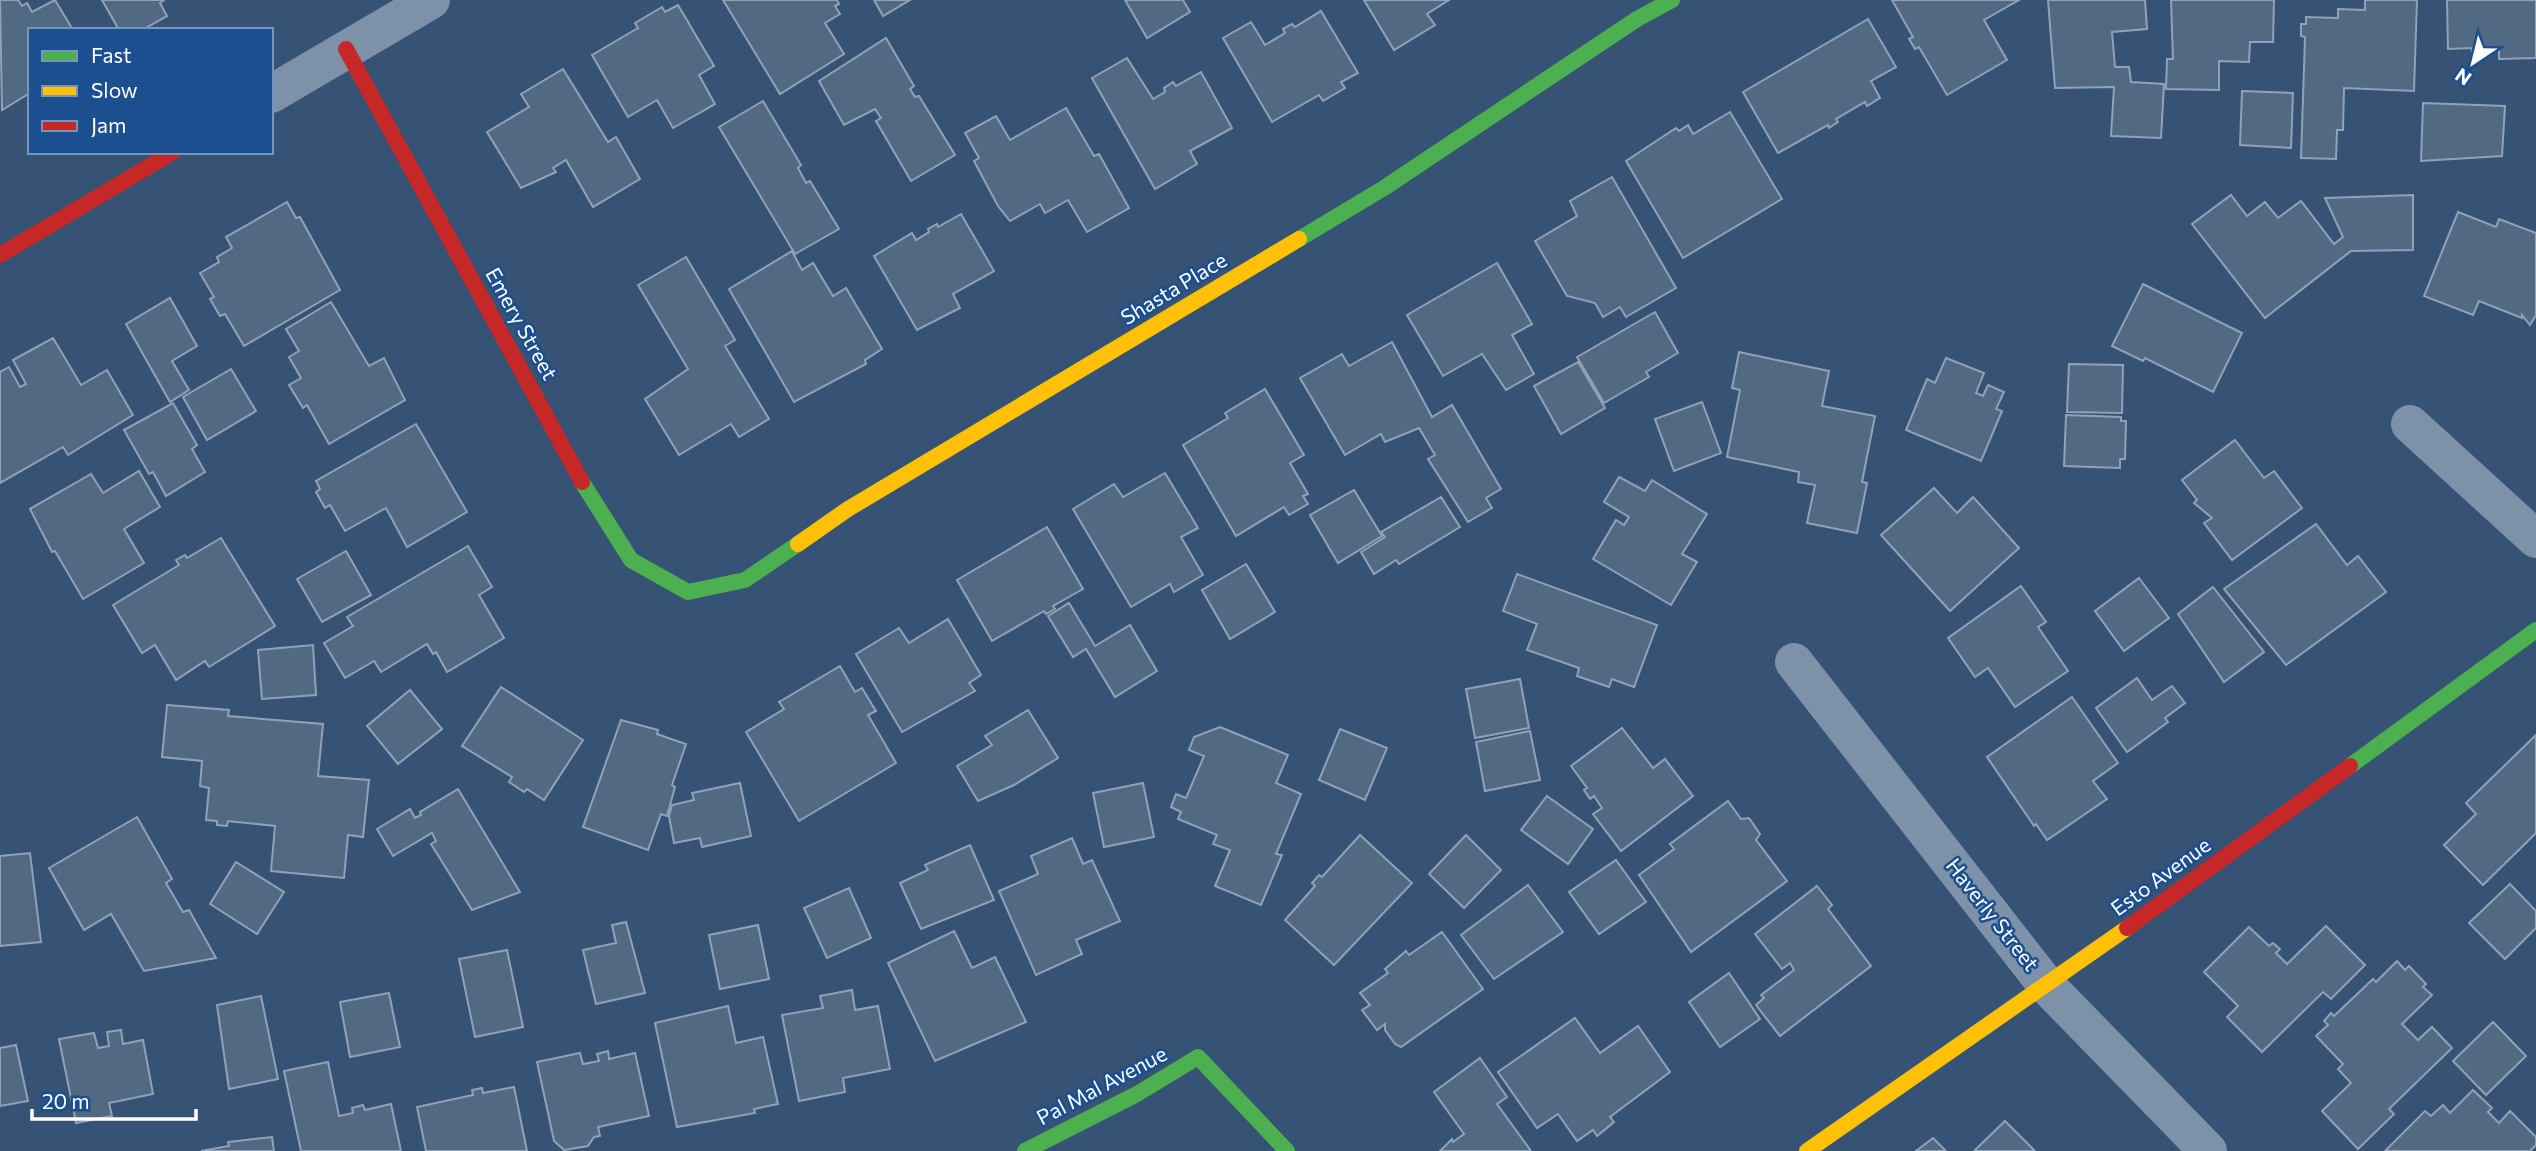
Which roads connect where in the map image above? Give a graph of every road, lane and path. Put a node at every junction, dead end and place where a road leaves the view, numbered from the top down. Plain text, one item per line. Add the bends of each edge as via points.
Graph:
1 (431, 0) edge
2 (1672, 0) edge
3 (346, 49) junction
4 (273, 93) edge
5 (170, 154) edge
6 (0, 255) edge
7 (2410, 424) dead end
8 (2536, 539) edge
9 (688, 592) joint
10 (2536, 630) edge
11 (1794, 662) dead end
12 (2047, 986) junction
13 (1025, 1151) edge
14 (1287, 1151) edge
15 (1807, 1151) edge
16 (2208, 1151) edge

1 - 3 street
2 - 9 street, Shasta Place via 1384,188 848,509 745,580
3 - 4 street
3 - 9 street, Emery Street via 581,480 631,559
5 - 6 street
7 - 8 street
10 - 12 street, Esto Avenue
11 - 12 street, Haverly Street
12 - 15 street, Esto Avenue
12 - 16 street, Haverly Street
13 - 14 street, Pal Mal Avenue via 1198,1057

